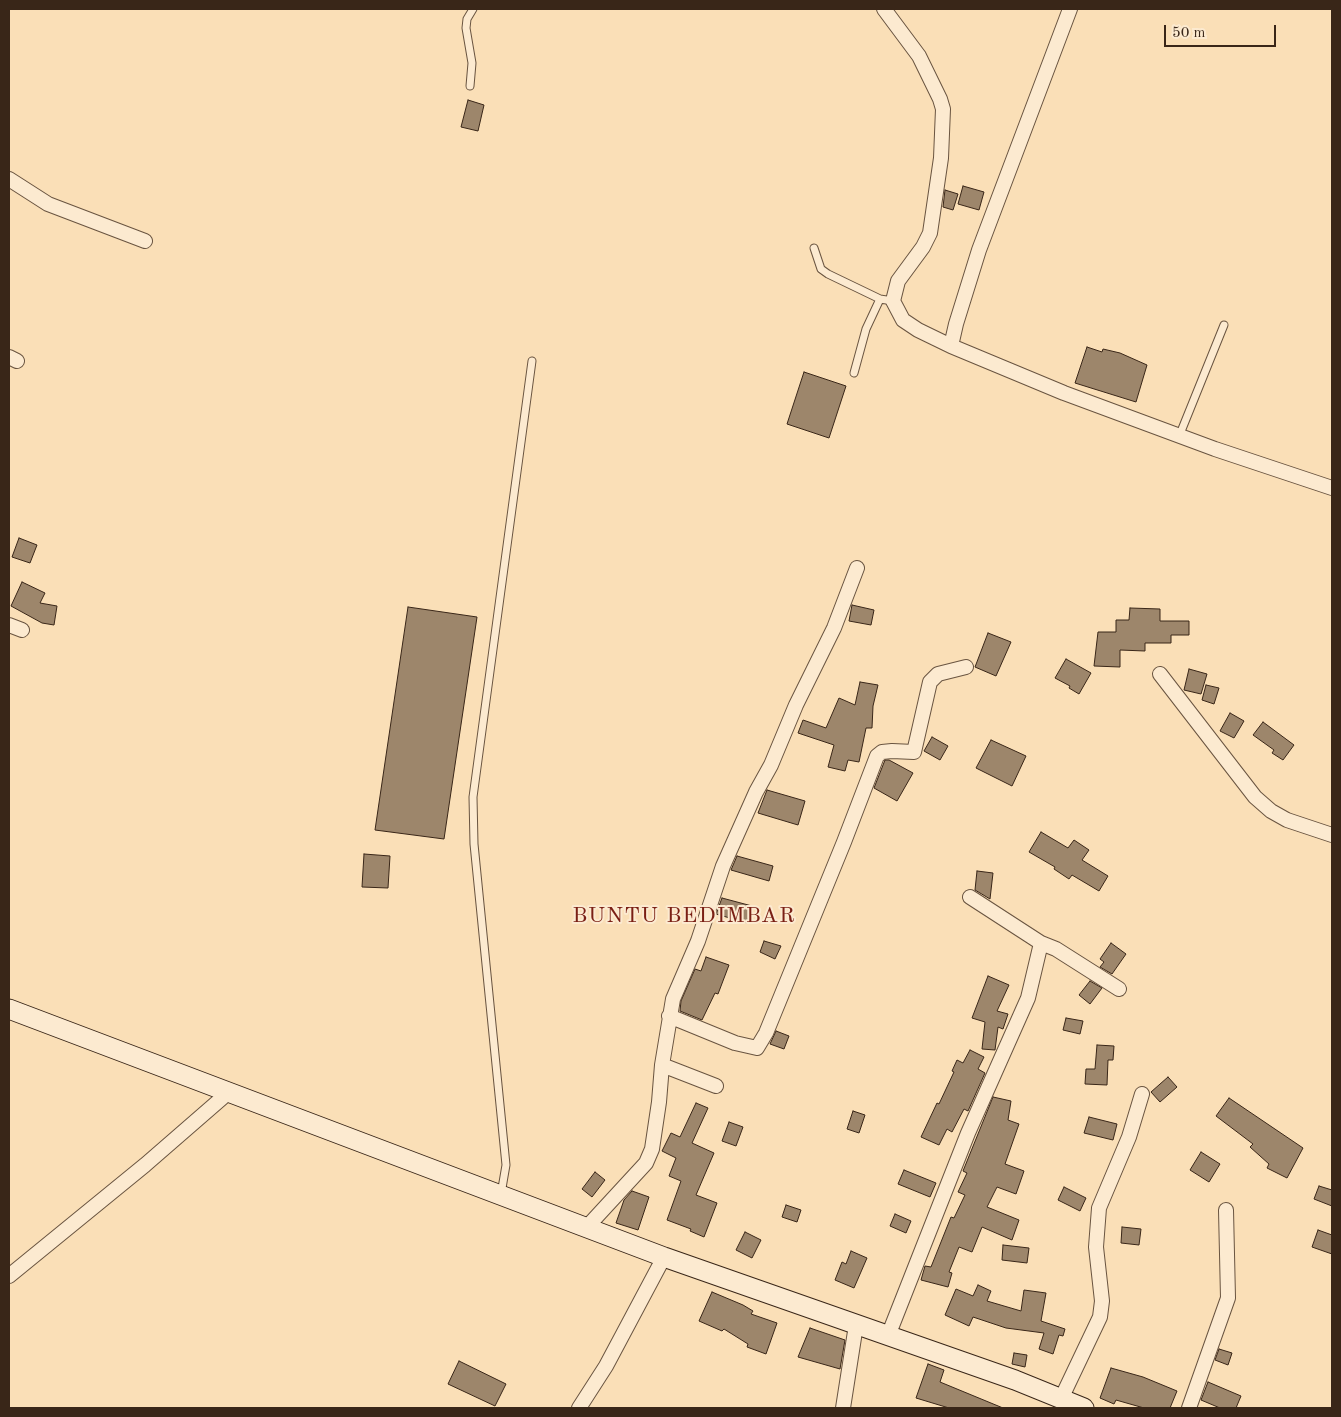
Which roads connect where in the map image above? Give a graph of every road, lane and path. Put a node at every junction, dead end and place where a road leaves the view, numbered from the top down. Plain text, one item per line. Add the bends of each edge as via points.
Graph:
1 (473, 9) edge
2 (884, 9) edge
3 (1070, 9) edge
4 (470, 86) dead end
5 (9, 179) edge
6 (145, 241) dead end
7 (814, 248) dead end
8 (887, 300) junction
9 (1224, 325) dead end
10 (951, 346) junction
11 (532, 361) dead end
12 (854, 374) dead end
13 (1180, 434) junction
14 (1332, 488) edge
15 (857, 568) dead end
16 (9, 625) edge
17 (22, 630) dead end
18 (966, 667) dead end
19 (1160, 674) dead end
20 (1332, 835) edge
21 (970, 897) dead end
22 (1041, 944) junction
23 (1119, 989) dead end
24 (9, 1009) edge
25 (669, 1016) junction
26 (662, 1065) junction
27 (716, 1086) dead end
28 (219, 1088) junction
29 (1142, 1094) dead end
30 (500, 1194) junction
31 (1226, 1210) dead end
32 (587, 1227) junction
33 (664, 1257) junction
34 (9, 1276) edge
35 (856, 1325) junction
36 (888, 1336) junction
37 (1061, 1399) junction
38 (579, 1408) edge
39 (843, 1408) edge
40 (1084, 1408) edge
41 (1189, 1408) edge

1 - 4 lane via 466,28 472,63
2 - 8 street via 919,56 943,109 941,158 930,233
3 - 10 street via 980,250
5 - 6 street via 48,204
7 - 8 lane via 821,269 828,274
8 - 10 street via 903,320
8 - 12 lane via 870,317
9 - 13 lane
10 - 13 street via 1081,400
11 - 30 lane via 473,797 474,844 506,1165
13 - 14 street
15 - 25 street via 834,628 723,866
16 - 17 street
18 - 25 street via 938,674 930,682 914,752 882,752 877,756 841,851 758,1048 735,1043
19 - 20 street via 1255,797 1287,820
21 - 22 street
22 - 23 street via 1056,949
22 - 36 street via 1028,998 968,1133
24 - 28 street
25 - 26 street
26 - 27 street
26 - 32 street via 654,1138 646,1163
28 - 30 street
28 - 34 street via 145,1165
29 - 37 street via 1129,1137 1099,1208 1096,1247 1102,1301 1100,1317
30 - 32 street
31 - 41 street via 1228,1298
32 - 33 street
33 - 35 street
33 - 38 street via 611,1358
35 - 36 street
35 - 39 street
36 - 37 street
37 - 40 street

